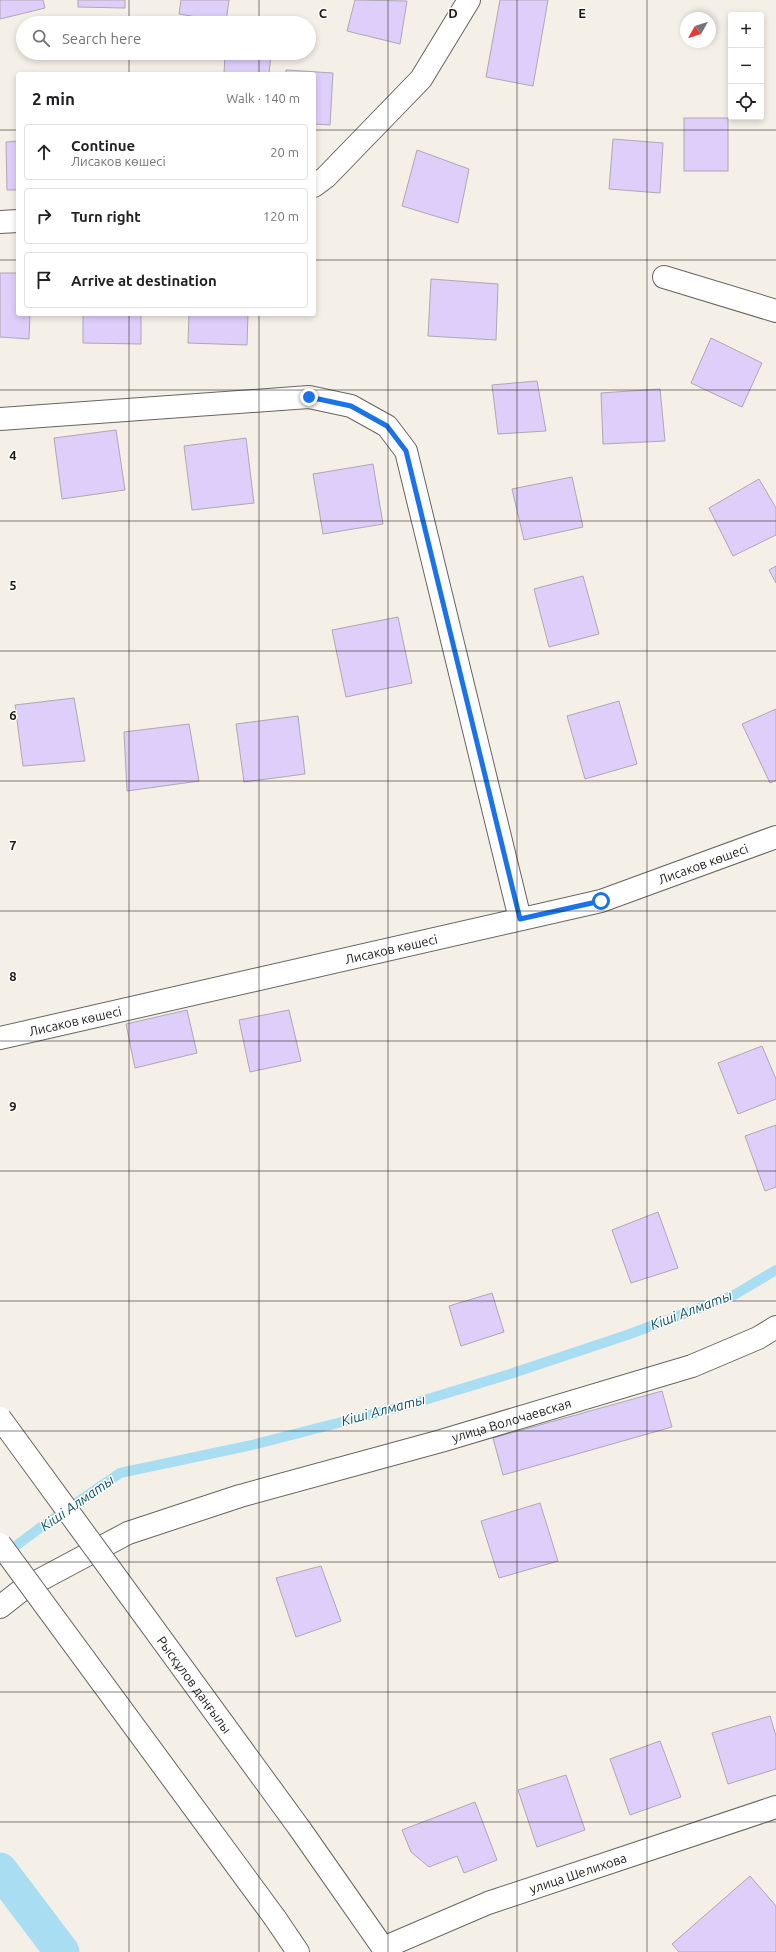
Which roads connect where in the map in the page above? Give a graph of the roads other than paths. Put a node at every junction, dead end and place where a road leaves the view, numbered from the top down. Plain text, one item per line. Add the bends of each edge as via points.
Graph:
1 (469, 0) edge
2 (316, 184) edge
3 (16, 221) edge
4 (0, 222) edge
5 (664, 276) dead end
6 (776, 311) edge
7 (0, 419) edge
8 (776, 837) edge
9 (520, 919) junction
10 (0, 1038) edge
11 (776, 1327) edge
12 (0, 1418) edge
13 (0, 1544) edge
14 (0, 1607) edge
15 (776, 1807) edge
16 (381, 1951) edge
17 (298, 1952) edge

1 - 2 street via 421,79
3 - 4 street
5 - 6 street
7 - 9 street via 309,397 351,406 387,426 406,451
8 - 9 street, Лисаков көшесі via 601,901
9 - 10 street, Лисаков көшесі
11 - 14 street, улица Волочаевская via 758,1338 692,1366 441,1441 240,1496 128,1533 23,1590
12 - 16 street, Рысқұлов даңғылы, bridge via 300,1829
13 - 17 street, bridge
15 - 16 street, улица Шелихова via 488,1903

